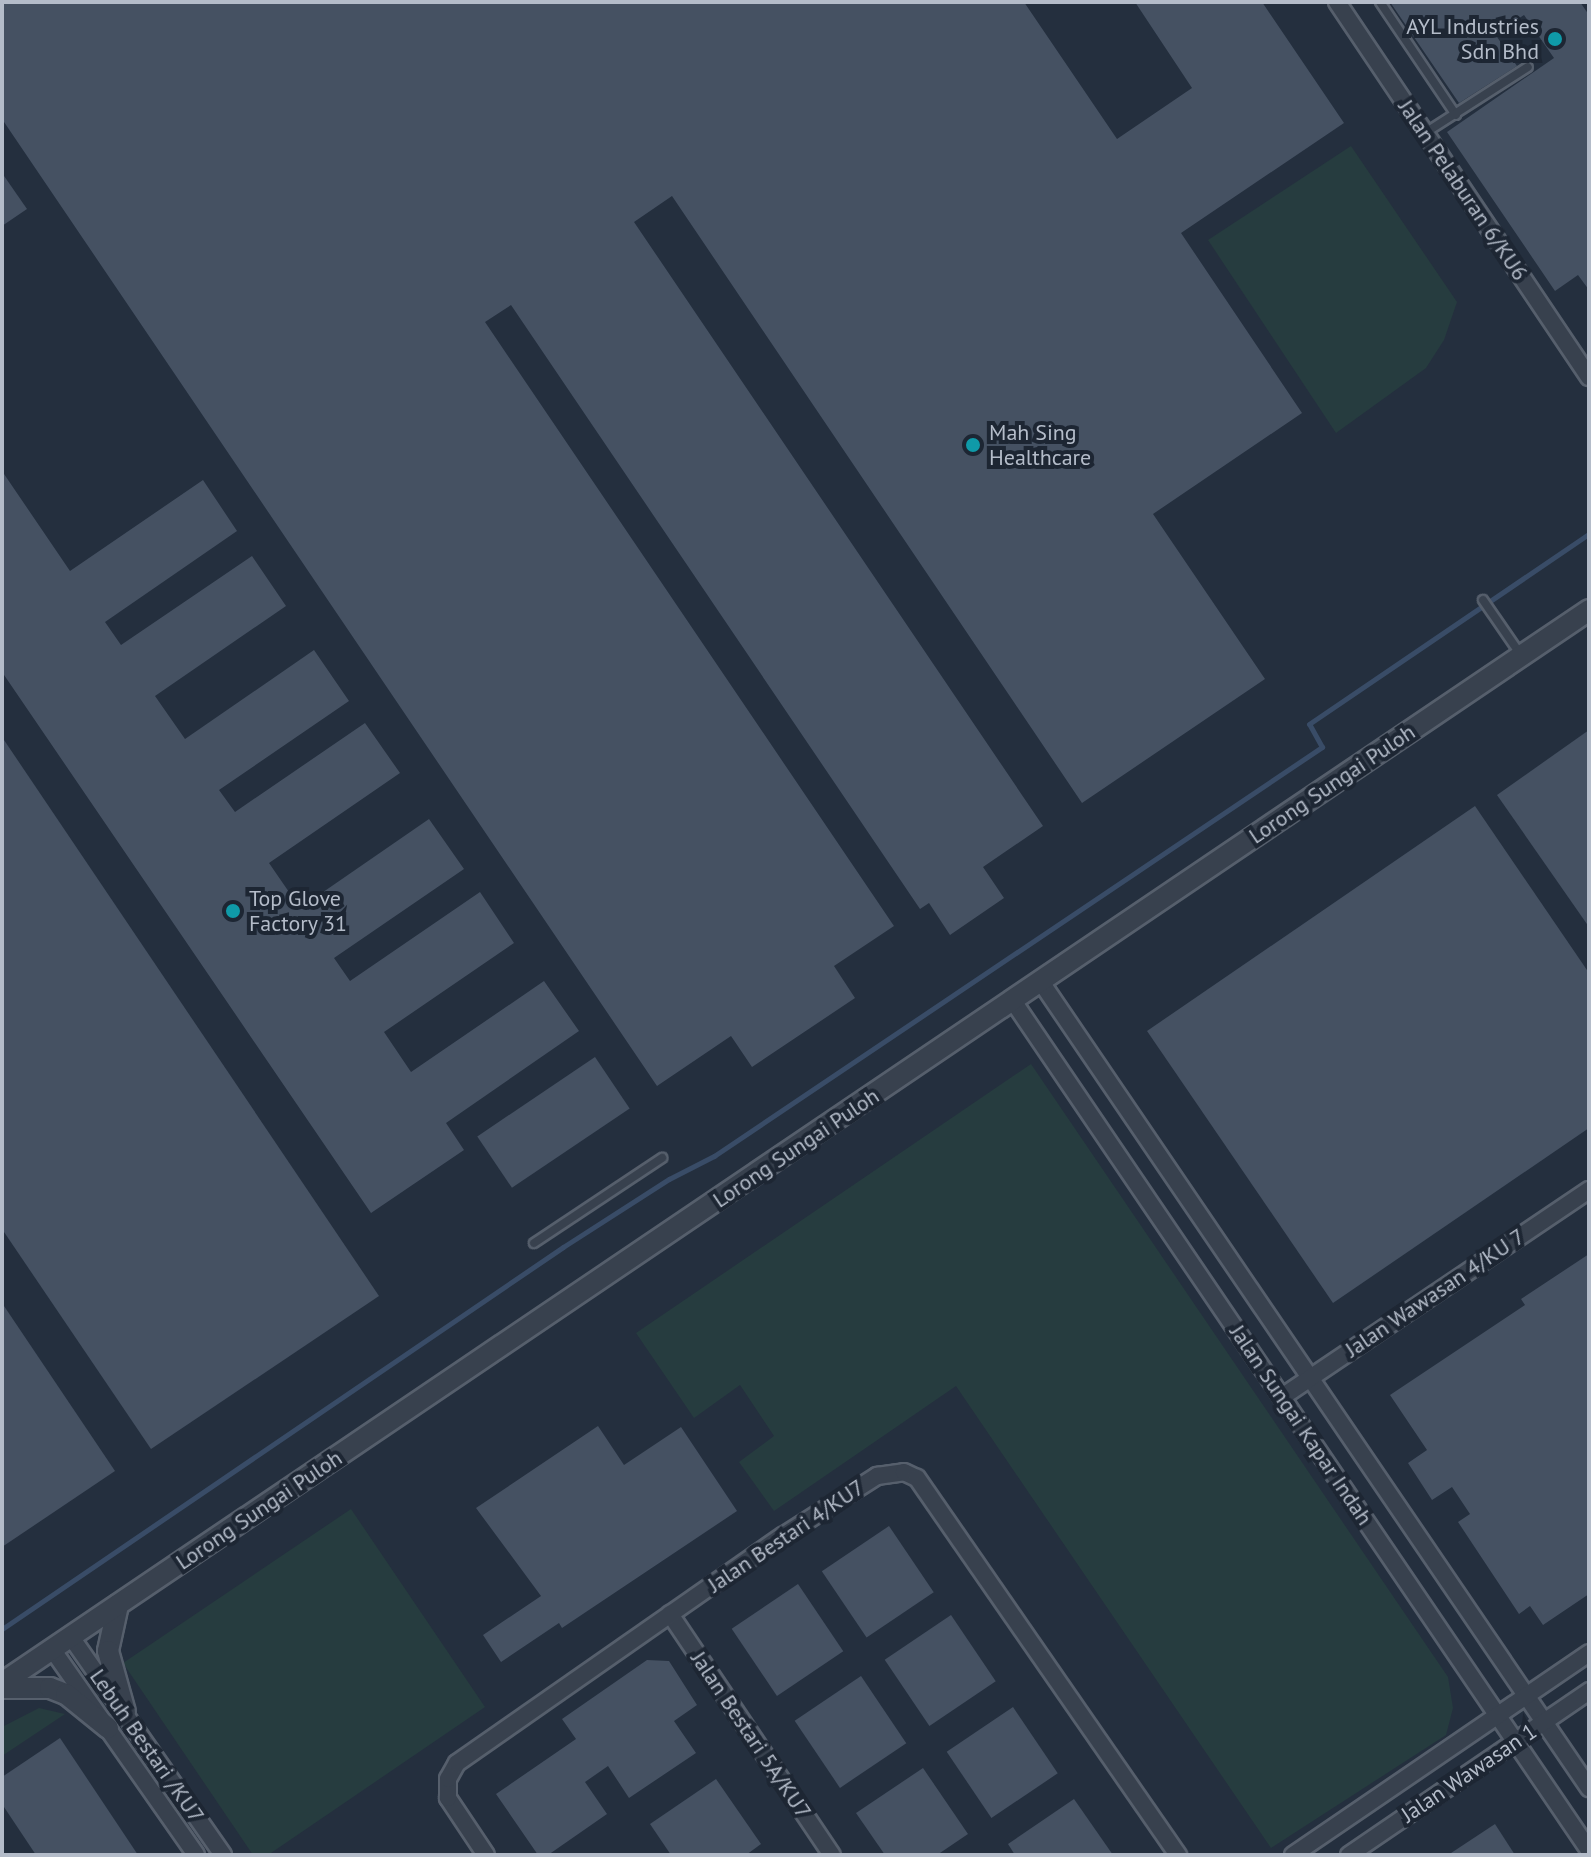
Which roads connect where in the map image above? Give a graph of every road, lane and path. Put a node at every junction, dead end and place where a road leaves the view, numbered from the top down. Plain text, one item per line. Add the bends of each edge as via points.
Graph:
1 (1337, 2) edge
2 (1380, 2) edge
3 (1528, 67) dead end
4 (1456, 115) junction
5 (1424, 134) junction
6 (1589, 377) edge
7 (1483, 600) dead end
8 (1589, 610) edge
9 (1521, 655) junction
10 (1041, 982) junction
11 (1013, 1001) junction
12 (662, 1158) dead end
13 (1589, 1190) edge
14 (534, 1243) dead end
15 (1310, 1378) junction
16 (1282, 1397) junction
17 (118, 1605) junction
18 (670, 1614) junction
19 (71, 1637) junction
20 (52, 1649) junction
21 (1589, 1653) edge
22 (2, 1686) edge
23 (1589, 1691) edge
24 (1525, 1696) junction
25 (125, 1712) junction
26 (1497, 1715) junction
27 (1544, 1722) junction
28 (108, 1728) junction
29 (1517, 1742) junction
30 (1589, 1788) edge
31 (1589, 1850) edge
32 (196, 1855) edge
33 (223, 1855) edge
34 (486, 1855) edge
35 (832, 1855) edge
36 (1178, 1855) edge
37 (1293, 1855) edge
38 (1349, 1855) edge

1 - 5 street, Jalan Pelaburan 6/KU6
2 - 4 lane
3 - 4 lane
4 - 5 lane
5 - 6 street, Jalan Pelaburan 6/KU6
7 - 9 lane
8 - 9 street, Lorong Sungai Puloh
9 - 10 street, Lorong Sungai Puloh
10 - 11 street, Lorong Sungai Puloh
10 - 15 street, Jalan Sungai Kapar Indah
11 - 16 street, Jalan Sungai Kapar Indah
11 - 17 street, Lorong Sungai Puloh
12 - 14 lane
13 - 15 street, Jalan Wawasan 4/KU 7
15 - 16 street, Jalan Wawasan 4/KU 7
15 - 24 street, Jalan Sungai Kapar Indah
16 - 26 street, Jalan Sungai Kapar Indah
17 - 19 street, Lorong Sungai Puloh
17 - 25 street via 108,1651
18 - 34 street, Jalan Bestari 4/KU7 via 457,1763 448,1779 448,1798
18 - 35 street, Jalan Bestari 5A/KU7
18 - 36 street, Jalan Bestari 4/KU7 via 877,1476 904,1472 917,1478
19 - 20 street, Lorong Sungai Puloh
19 - 25 street, Lebuh Bestari /KU7
20 - 22 street, Lorong Sungai Puloh
20 - 28 street, Lebuh Bestari /KU7
21 - 24 street, Jalan Wawasan 1
22 - 28 street via 66,1694
23 - 27 street, Jalan Wawasan 1
24 - 26 street, Jalan Wawasan 1
24 - 27 street, Jalan Sungai Kapar Indah
25 - 33 street, Lebuh Bestari /KU7
26 - 29 street, Jalan Sungai Kapar Indah
26 - 37 street, Jalan Wawasan 1
27 - 29 street, Jalan Wawasan 1
27 - 30 street, Jalan Sungai Kapar Indah
28 - 32 street, Lebuh Bestari /KU7
29 - 31 street, Jalan Sungai Kapar Indah
29 - 38 street, Jalan Wawasan 1

